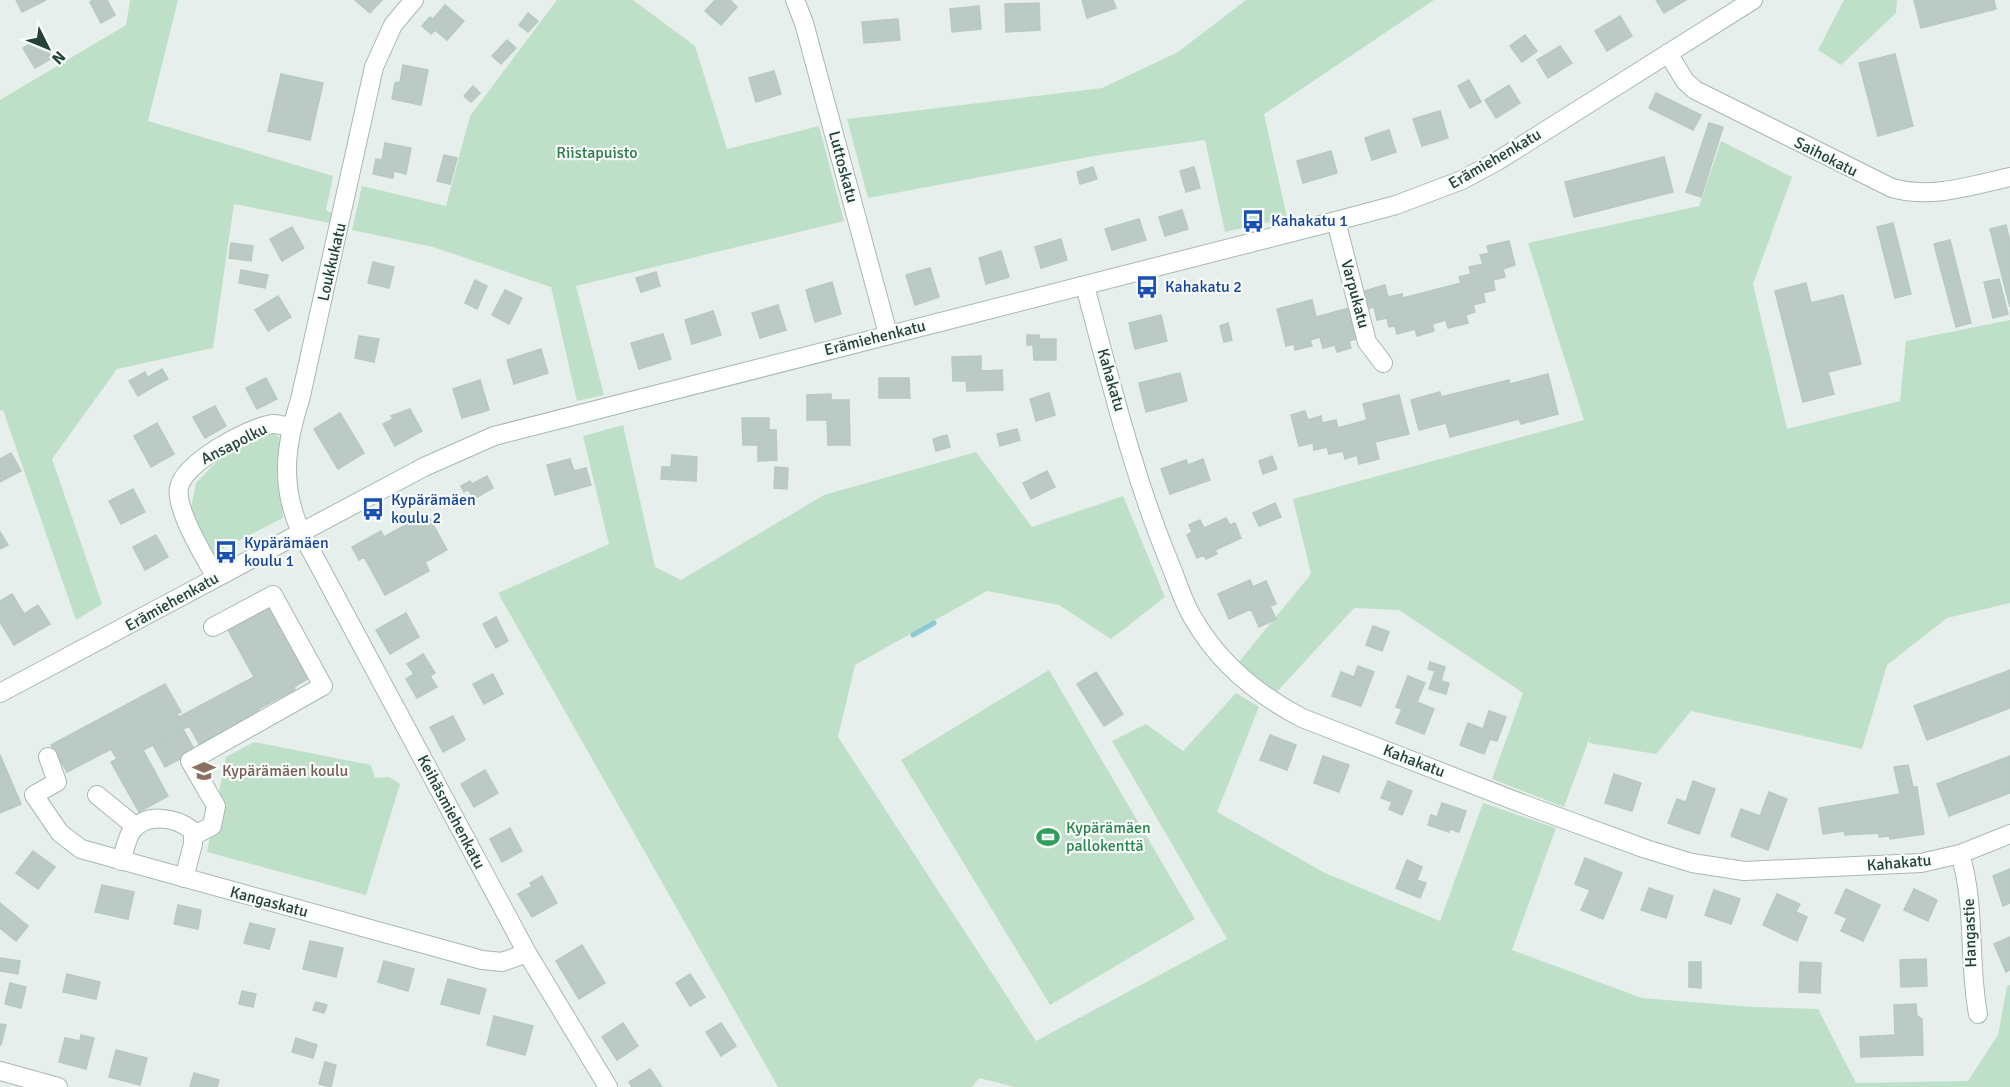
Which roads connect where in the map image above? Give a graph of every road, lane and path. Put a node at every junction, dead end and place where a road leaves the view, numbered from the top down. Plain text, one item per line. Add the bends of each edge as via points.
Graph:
1 (414, 0) edge
2 (795, 0) edge
3 (1753, 0) edge
4 (1668, 53) junction
5 (2010, 177) edge
6 (1336, 221) junction
7 (1085, 286) junction
8 (888, 334) junction
9 (1383, 363) dead end
10 (291, 427) junction
11 (301, 532) junction
12 (216, 578) junction
13 (213, 627) dead end
14 (0, 693) edge
15 (48, 757) dead end
16 (97, 795) dead end
17 (136, 827) junction
18 (2010, 834) edge
19 (193, 836) junction
20 (1960, 854) junction
21 (121, 861) junction
22 (184, 878) junction
23 (527, 953) junction
24 (1978, 1014) dead end
25 (0, 1071) edge
26 (58, 1087) edge
27 (608, 1087) edge

1 - 10 street, Loukkukatu via 393,25 374,68
2 - 8 street, Luttoskatu
3 - 4 street, Erämiehenkatu
4 - 5 street, Saihokatu via 1695,90 1892,188 1913,194 1935,194
4 - 6 street, Erämiehenkatu via 1462,180 1396,205
6 - 7 street, Erämiehenkatu
6 - 9 street, Varpukatu via 1368,342
7 - 8 street, Erämiehenkatu
7 - 20 street, Kahakatu via 1148,511 1192,617 1210,644 1271,702 1302,718 1522,804 1692,863 1744,871 1921,863
8 - 11 street, Erämiehenkatu via 494,436 424,466
10 - 11 street, Loukkukatu via 287,445 288,497
10 - 12 street, Ansapolku via 274,424 256,430 219,448 184,475 179,489 183,512
11 - 12 street, Erämiehenkatu
11 - 23 street, Keihäsmiehenkatu
12 - 14 street, Erämiehenkatu
13 - 19 street via 273,595 323,686 190,761 216,806 212,826
15 - 21 street, Kangaskatu via 57,782 34,795 55,827 81,849
16 - 17 street
17 - 19 street via 141,822 163,818 184,824
17 - 21 street via 130,833
18 - 20 street, Kahakatu
19 - 22 street
20 - 24 street, Hangastie via 1969,881 1972,984
21 - 22 street, Kangaskatu
22 - 23 street, Kangaskatu via 482,960 502,962
23 - 27 street, Keihäsmiehenkatu
25 - 26 street

